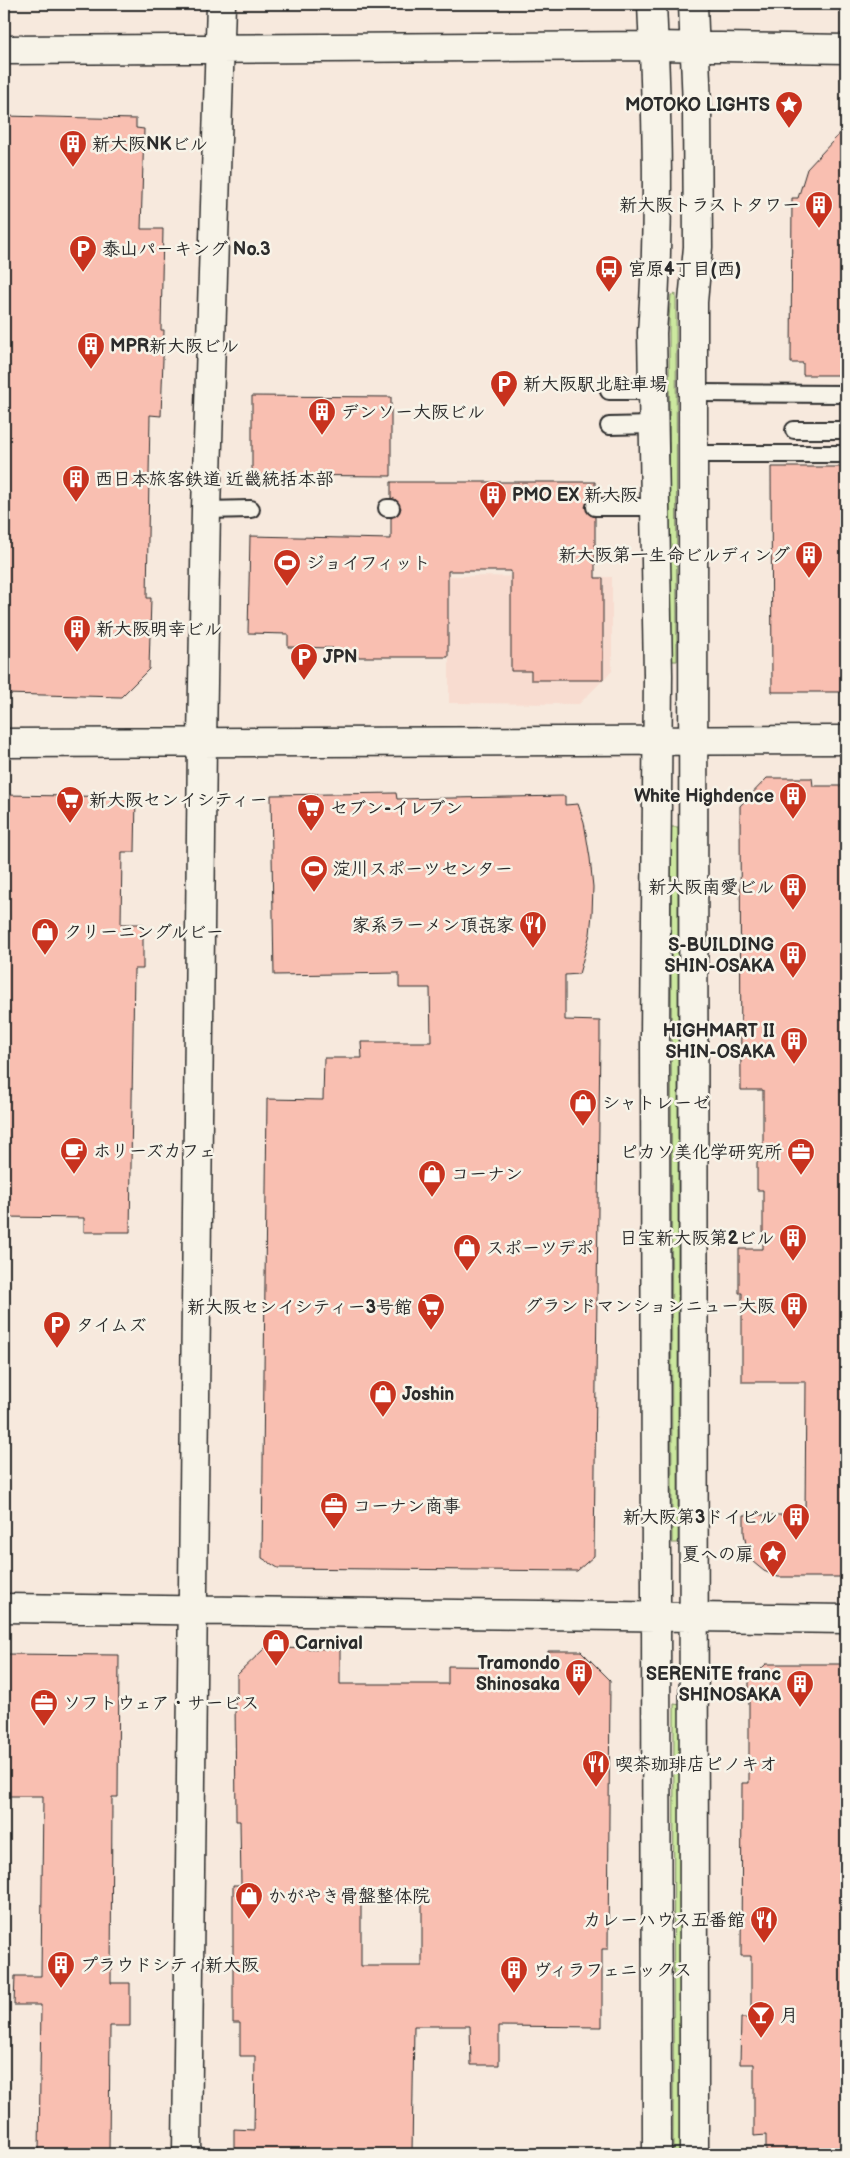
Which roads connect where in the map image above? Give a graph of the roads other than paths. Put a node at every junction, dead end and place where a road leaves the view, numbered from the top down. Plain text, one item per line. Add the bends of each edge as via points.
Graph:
1 (220, 4) edge
2 (652, 4) edge
3 (693, 4) edge
4 (654, 46) junction
5 (695, 46) junction
6 (220, 49) junction
7 (846, 49) edge
8 (4, 50) edge
9 (609, 390) dead end
10 (653, 391) junction
11 (693, 393) junction
12 (846, 394) edge
13 (653, 425) junction
14 (609, 426) dead end
15 (794, 430) dead end
16 (846, 430) edge
17 (693, 454) junction
18 (846, 454) edge
19 (595, 507) dead end
20 (655, 507) junction
21 (251, 509) dead end
22 (206, 510) junction
23 (656, 740) junction
24 (693, 740) junction
25 (846, 740) edge
26 (202, 741) junction
27 (4, 743) edge
28 (4, 1608) edge
29 (194, 1611) junction
30 (657, 1617) junction
31 (693, 1618) junction
32 (846, 1619) edge
33 (187, 2154) edge
34 (657, 2154) edge
35 (694, 2154) edge

1 - 6 street
2 - 4 street
3 - 5 street
4 - 5 street
4 - 6 street
4 - 10 street via 657,117
5 - 7 street
5 - 11 street via 698,247 693,302
6 - 8 street
6 - 22 street
9 - 10 lane
10 - 13 street
11 - 12 lane
11 - 17 street
13 - 14 lane
13 - 20 street
15 - 16 lane
17 - 18 lane
17 - 24 street
19 - 20 lane
20 - 23 street
21 - 22 lane
22 - 26 street
23 - 24 street
23 - 26 street
23 - 30 street
24 - 25 street
24 - 31 street
26 - 27 street
26 - 29 street
28 - 29 street
29 - 30 street
29 - 33 street
30 - 31 street
30 - 34 street
31 - 32 street
31 - 35 street

